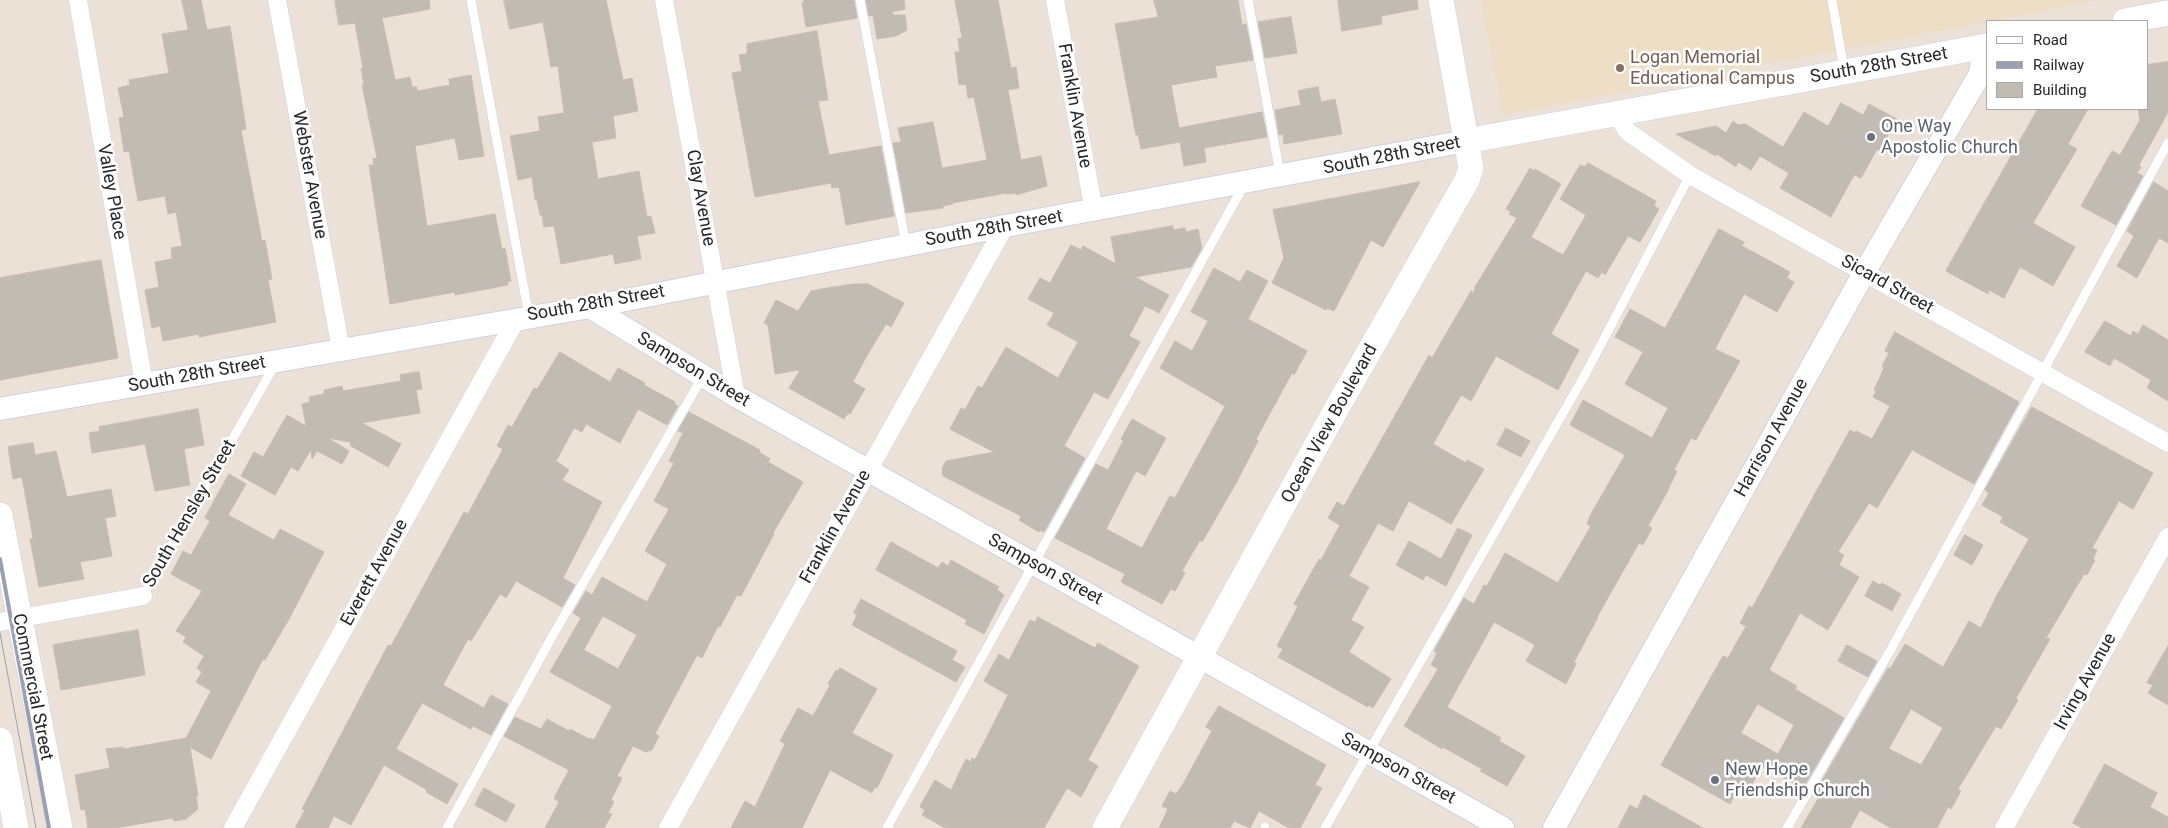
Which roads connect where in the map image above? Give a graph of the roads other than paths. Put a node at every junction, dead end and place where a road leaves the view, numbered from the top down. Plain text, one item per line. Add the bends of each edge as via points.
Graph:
1 (78, 0) edge
2 (277, 0) edge
3 (471, 0) edge
4 (664, 0) edge
5 (860, 0) edge
6 (1055, 0) edge
7 (1248, 0) edge
8 (1441, 0) edge
9 (1832, 0) edge
10 (2168, 14) edge
11 (2131, 20) edge
12 (1986, 47) edge
13 (1845, 72) junction
14 (1616, 114) junction
15 (1466, 141) junction
16 (2168, 143) edge
17 (1690, 175) junction
18 (1280, 177) junction
19 (1246, 183) junction
20 (1094, 211) junction
21 (1005, 226) junction
22 (906, 245) junction
23 (1864, 273) junction
24 (715, 283) junction
25 (590, 306) junction
26 (523, 317) junction
27 (341, 350) junction
28 (277, 361) junction
29 (2041, 372) junction
30 (703, 376) junction
31 (144, 384) junction
32 (736, 396) junction
33 (0, 409) edge
34 (2168, 443) edge
35 (868, 471) junction
36 (0, 515) edge
37 (2168, 537) edge
38 (1034, 564) junction
39 (143, 596) joint
40 (7, 621) edge
41 (1200, 658) junction
42 (0, 740) edge
43 (1368, 752) junction
44 (16, 828) edge
45 (60, 828) edge
46 (233, 828) edge
47 (447, 828) edge
48 (668, 828) edge
49 (887, 828) edge
50 (1105, 828) edge
51 (1325, 828) edge
52 (1503, 828) edge
53 (1554, 828) edge
54 (1787, 828) edge
55 (2004, 828) edge

1 - 31 street, Valley Place
2 - 27 street, Webster Avenue
3 - 26 lane
4 - 24 street, Clay Avenue
5 - 22 lane
6 - 20 street, Franklin Avenue
7 - 18 lane
8 - 15 main road, Ocean View Boulevard
9 - 13 lane
10 - 11 main road
12 - 13 main road, South 28th Street
12 - 23 street, Harrison Avenue via 1980,74
13 - 14 main road, South 28th Street
14 - 15 main road, South 28th Street
14 - 17 street, Sicard Street via 1628,132
15 - 18 street, South 28th Street
15 - 41 main road, Ocean View Boulevard via 1470,168 1467,180
16 - 29 lane
17 - 23 street, Sicard Street
17 - 43 lane via 1586,373
18 - 19 street, South 28th Street
19 - 20 street, South 28th Street
19 - 38 lane
20 - 21 street, South 28th Street
21 - 22 street, South 28th Street
21 - 35 street, Franklin Avenue
22 - 24 street, South 28th Street
23 - 29 street, Sicard Street
23 - 53 street, Harrison Avenue
24 - 25 street, South 28th Street
24 - 32 street, Clay Avenue
25 - 26 street, South 28th Street
25 - 30 street, Sampson Street
26 - 27 street, South 28th Street
26 - 46 street, Everett Avenue
27 - 28 street, South 28th Street
28 - 31 street, South 28th Street
28 - 39 lane, South Hensley Street
29 - 34 street, Sicard Street
29 - 54 lane via 1890,651
30 - 32 street, Sampson Street
30 - 47 lane via 553,635
31 - 33 street, South 28th Street
32 - 35 street, Sampson Street
35 - 38 street, Sampson Street
35 - 48 street, Franklin Avenue
36 - 40 main road, Commercial Street
37 - 55 street, Irving Avenue
38 - 41 street, Sampson Street
38 - 49 lane
39 - 40 street, South Hensley Street
40 - 45 main road, Commercial Street
41 - 43 street, Sampson Street
41 - 50 main road, Ocean View Boulevard
42 - 44 main road
43 - 51 lane
43 - 52 street, Sampson Street

